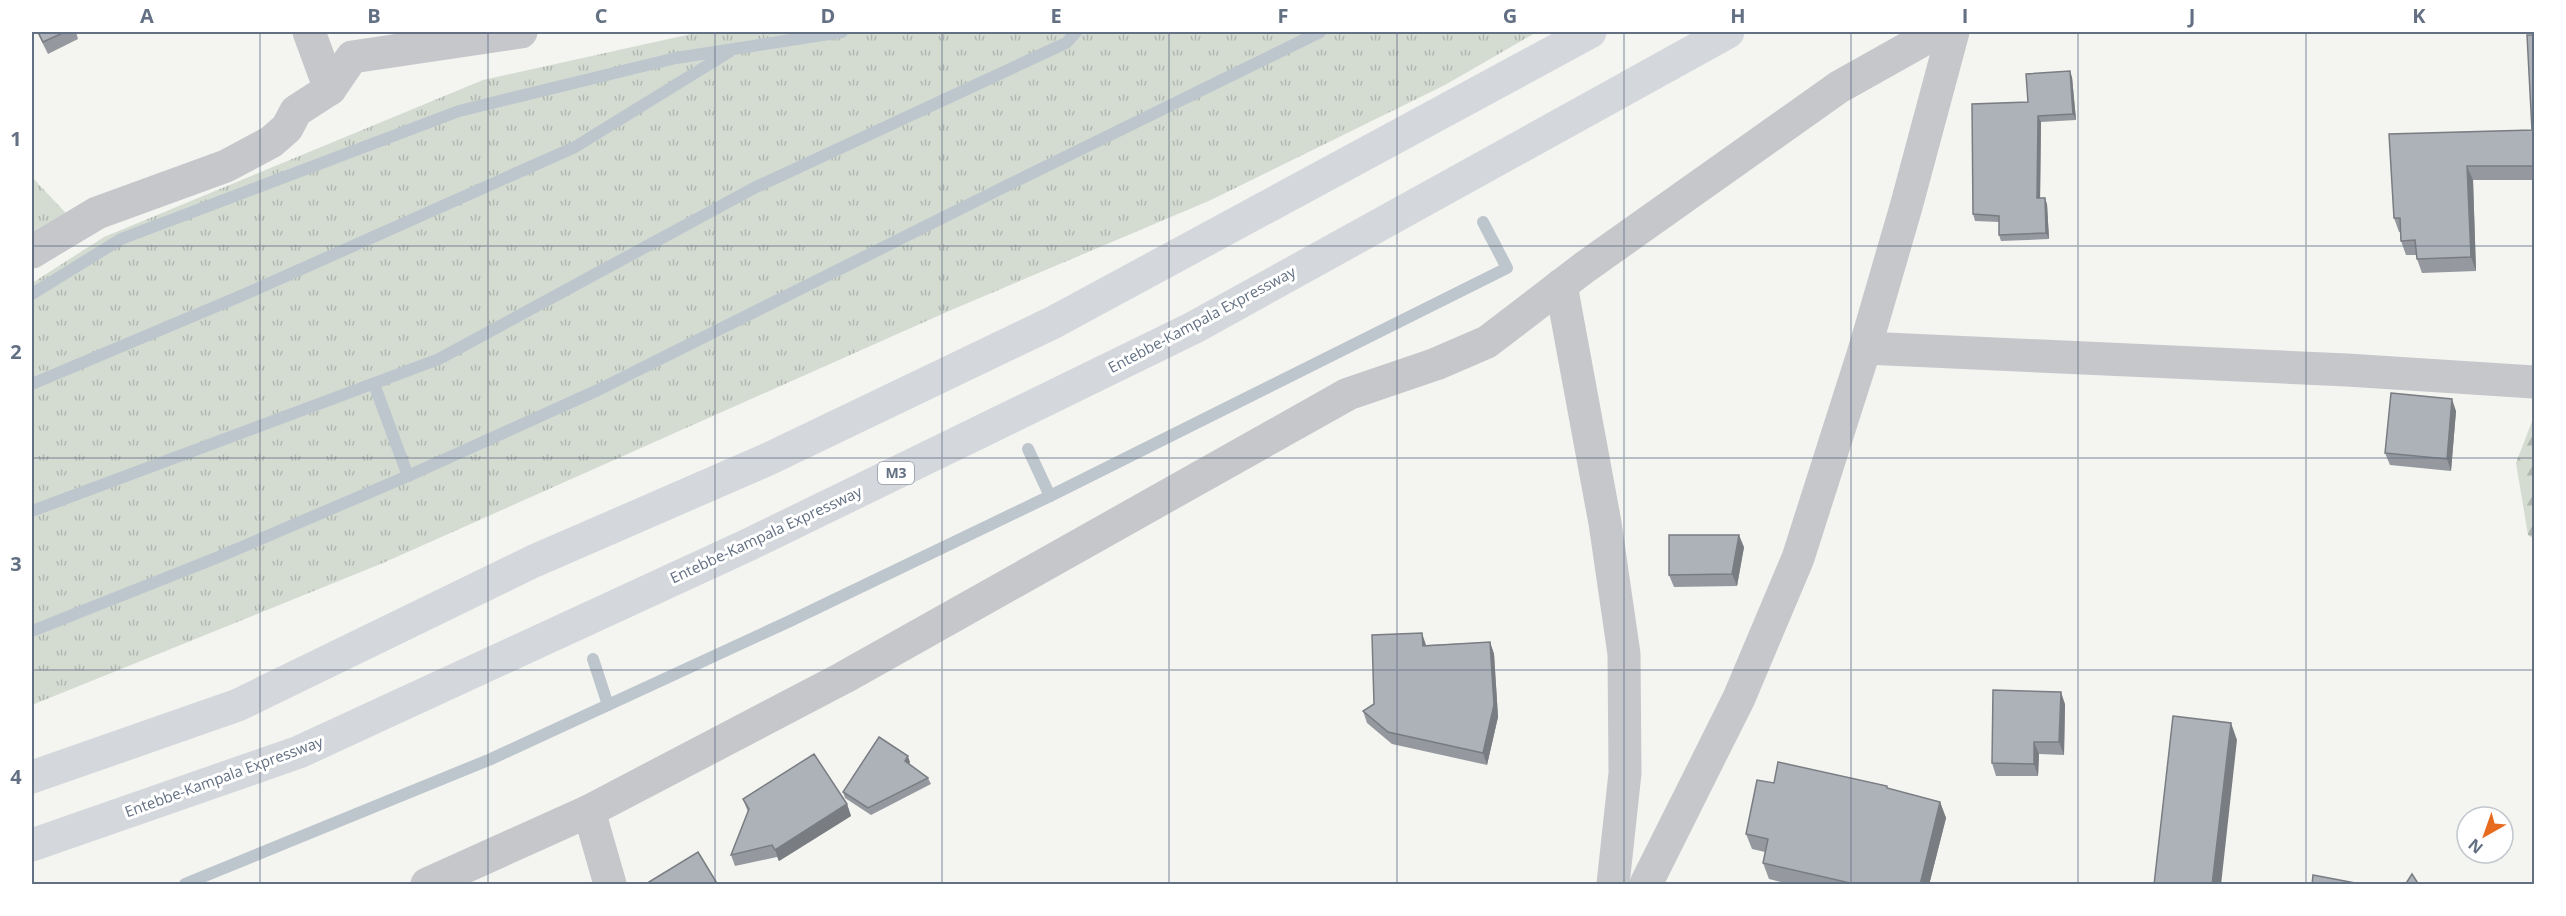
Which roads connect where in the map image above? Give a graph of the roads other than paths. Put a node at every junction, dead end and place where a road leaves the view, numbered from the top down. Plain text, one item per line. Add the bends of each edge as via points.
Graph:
1 (309, 32) edge
2 (521, 32) edge
3 (1590, 32) edge
4 (1728, 32) edge
5 (1936, 32) edge
6 (1953, 32) edge
7 (330, 89) junction
8 (32, 252) edge
9 (1561, 285) junction
10 (1865, 348) junction
11 (2535, 382) edge
12 (32, 777) edge
13 (589, 811) junction
14 (32, 845) edge
15 (427, 885) edge
16 (610, 885) edge
17 (1613, 885) edge
18 (1646, 885) edge

1 - 7 street
2 - 7 street via 352,57
3 - 12 highway via 1054,322 775,456 534,561 238,705
4 - 14 highway, Entebbe-Kampala Expressway / M3 via 1193,328 750,544 299,752
5 - 9 street via 1839,87
6 - 10 street
7 - 8 street via 296,111 287,128 271,142 226,166 97,213
9 - 13 street via 1487,342 1348,394 843,678
9 - 17 street via 1605,523 1624,654 1625,773
10 - 11 street
10 - 18 street via 1798,558 1739,698
13 - 15 street
13 - 16 street

